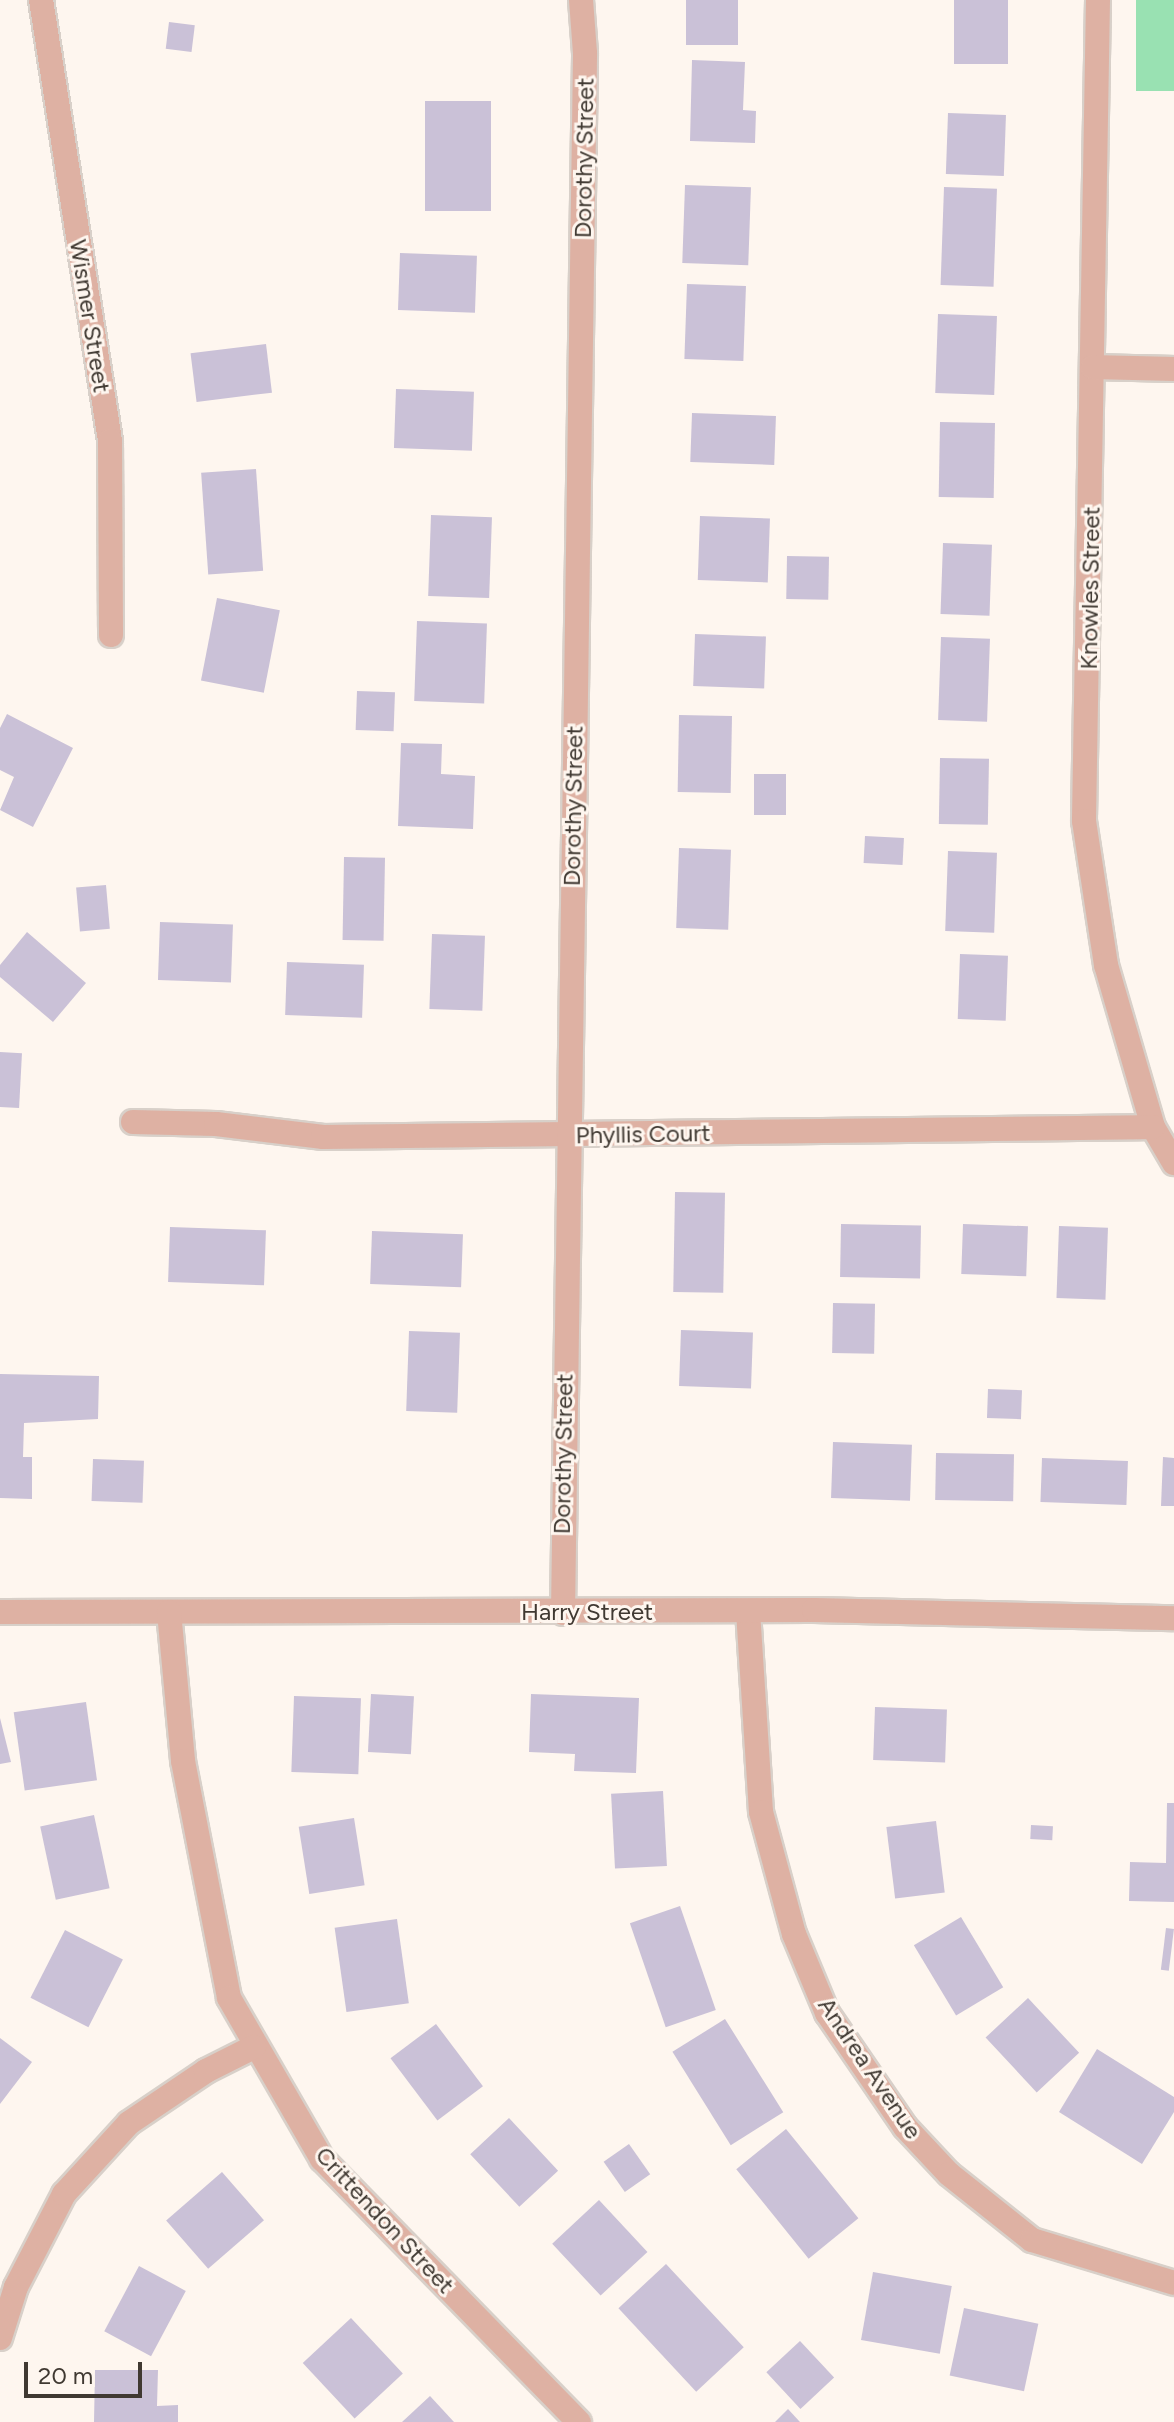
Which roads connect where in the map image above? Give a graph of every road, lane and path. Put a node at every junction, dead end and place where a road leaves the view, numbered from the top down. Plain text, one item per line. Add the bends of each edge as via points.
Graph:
1 (41, 0) edge
2 (581, 0) edge
3 (1098, 0) edge
4 (1093, 367) junction
5 (1174, 369) edge
6 (111, 635) dead end
7 (133, 1122) dead end
8 (1153, 1127) junction
9 (567, 1135) junction
10 (1174, 1163) edge
11 (748, 1611) junction
12 (0, 1612) edge
13 (169, 1612) junction
14 (563, 1613) junction
15 (1174, 1618) edge
16 (254, 2047) junction
17 (1174, 2283) edge
18 (0, 2338) edge
19 (579, 2422) edge

1 - 6 street, Wismer Street via 110,441
2 - 9 street, Dorothy Street via 585,68
3 - 4 street, Knowles Street
4 - 5 street
4 - 8 street, Knowles Street via 1084,821 1106,965
7 - 9 street, Phyllis Court via 216,1124 323,1137
8 - 9 street, Phyllis Court
8 - 10 street, Knowles Street
9 - 14 street, Dorothy Street
11 - 14 street, Harry Street
11 - 15 street, Harry Street
11 - 17 street, Andrea Avenue via 761,1812 794,1934 827,2013 905,2127 949,2174 1032,2240
12 - 13 street, Harry Street
13 - 14 street, Harry Street
13 - 16 street, Crittendon Street via 183,1761 210,1916 229,1998
16 - 18 street via 206,2071 129,2123 64,2194 16,2287
16 - 19 street, Crittendon Street via 322,2159

